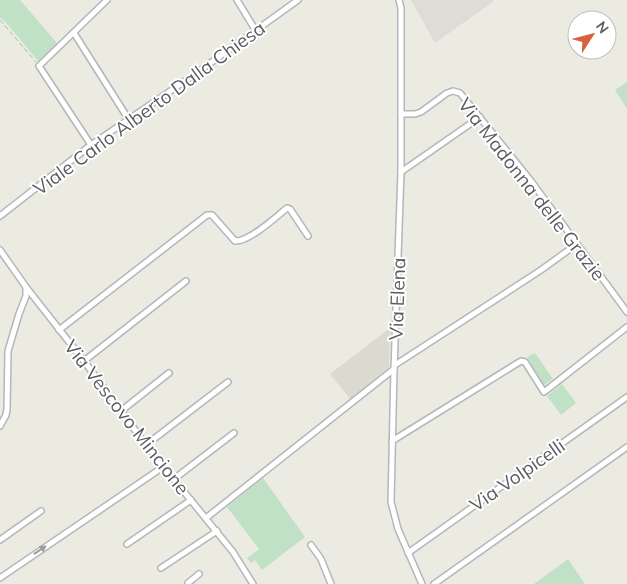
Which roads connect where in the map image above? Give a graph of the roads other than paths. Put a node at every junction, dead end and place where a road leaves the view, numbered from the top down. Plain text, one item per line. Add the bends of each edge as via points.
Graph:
1 (107, 0) edge
2 (237, 0) edge
3 (297, 0) edge
4 (399, 0) edge
5 (256, 31) junction
6 (74, 33) junction
7 (401, 114) junction
8 (480, 117) junction
9 (129, 120) junction
10 (90, 145) junction
11 (401, 172) junction
12 (0, 216) edge
13 (308, 236) dead end
14 (577, 244) junction
15 (0, 250) edge
16 (186, 280) dead end
17 (26, 287) junction
18 (626, 308) edge
19 (627, 327) edge
20 (59, 330) junction
21 (84, 361) junction
22 (394, 367) junction
23 (169, 373) dead end
24 (228, 382) dead end
25 (627, 397) edge
26 (121, 411) junction
27 (0, 426) edge
28 (234, 433) dead end
29 (392, 441) junction
30 (146, 445) junction
31 (627, 447) edge
32 (163, 467) junction
33 (174, 479) junction
34 (191, 500) junction
35 (41, 511) dead end
36 (206, 518) junction
37 (217, 531) junction
38 (0, 540) edge
39 (127, 544) dead end
40 (311, 545) dead end
41 (408, 553) junction
42 (161, 568) dead end
43 (199, 574) dead end
44 (0, 578) edge
45 (188, 584) edge
46 (252, 584) edge
47 (331, 584) edge
48 (422, 584) edge
49 (434, 584) edge

1 - 6 street
2 - 5 street
3 - 5 street, Viale Carlo Alberto Dalla Chiesa
4 - 7 street, Via Elena
5 - 9 street, Viale Carlo Alberto Dalla Chiesa
6 - 9 street
6 - 10 street via 39,66
7 - 8 street, Via Madonna delle Grazie via 421,112 453,91 460,93
7 - 11 street, Via Elena
8 - 11 street
8 - 14 street, Via Madonna delle Grazie
9 - 10 street, Viale Carlo Alberto Dalla Chiesa
10 - 12 street, Viale Carlo Alberto Dalla Chiesa
11 - 22 street, Via Elena
13 - 20 street via 287,208 240,242 235,241 212,215 208,215
14 - 18 street, Via Madonna delle Grazie
14 - 22 street
15 - 17 street, Via Vescovo Mincione
16 - 21 street
17 - 20 street, Via Vescovo Mincione
17 - 27 street via 8,351 7,409
19 - 29 street via 544,392 525,362 521,361
20 - 21 street, Via Vescovo Mincione
21 - 26 street, Via Vescovo Mincione
22 - 29 street, Via Elena
22 - 36 street
23 - 26 street
24 - 30 street
25 - 41 street, Via Volpicelli
26 - 30 street, Via Vescovo Mincione
28 - 33 street
29 - 41 street, Via Elena via 391,502
30 - 32 street, Via Vescovo Mincione
31 - 49 street
32 - 33 street, Via Vescovo Mincione
44 -> 32 street
33 - 34 street, Via Vescovo Mincione
34 - 36 street, Via Vescovo Mincione
34 - 39 street
35 - 38 street
36 - 37 street, Via Vescovo Mincione
37 - 42 street
37 - 46 street, Via Vescovo Mincione
40 - 47 street via 321,559
41 - 48 street, Via Elena
43 - 45 street

